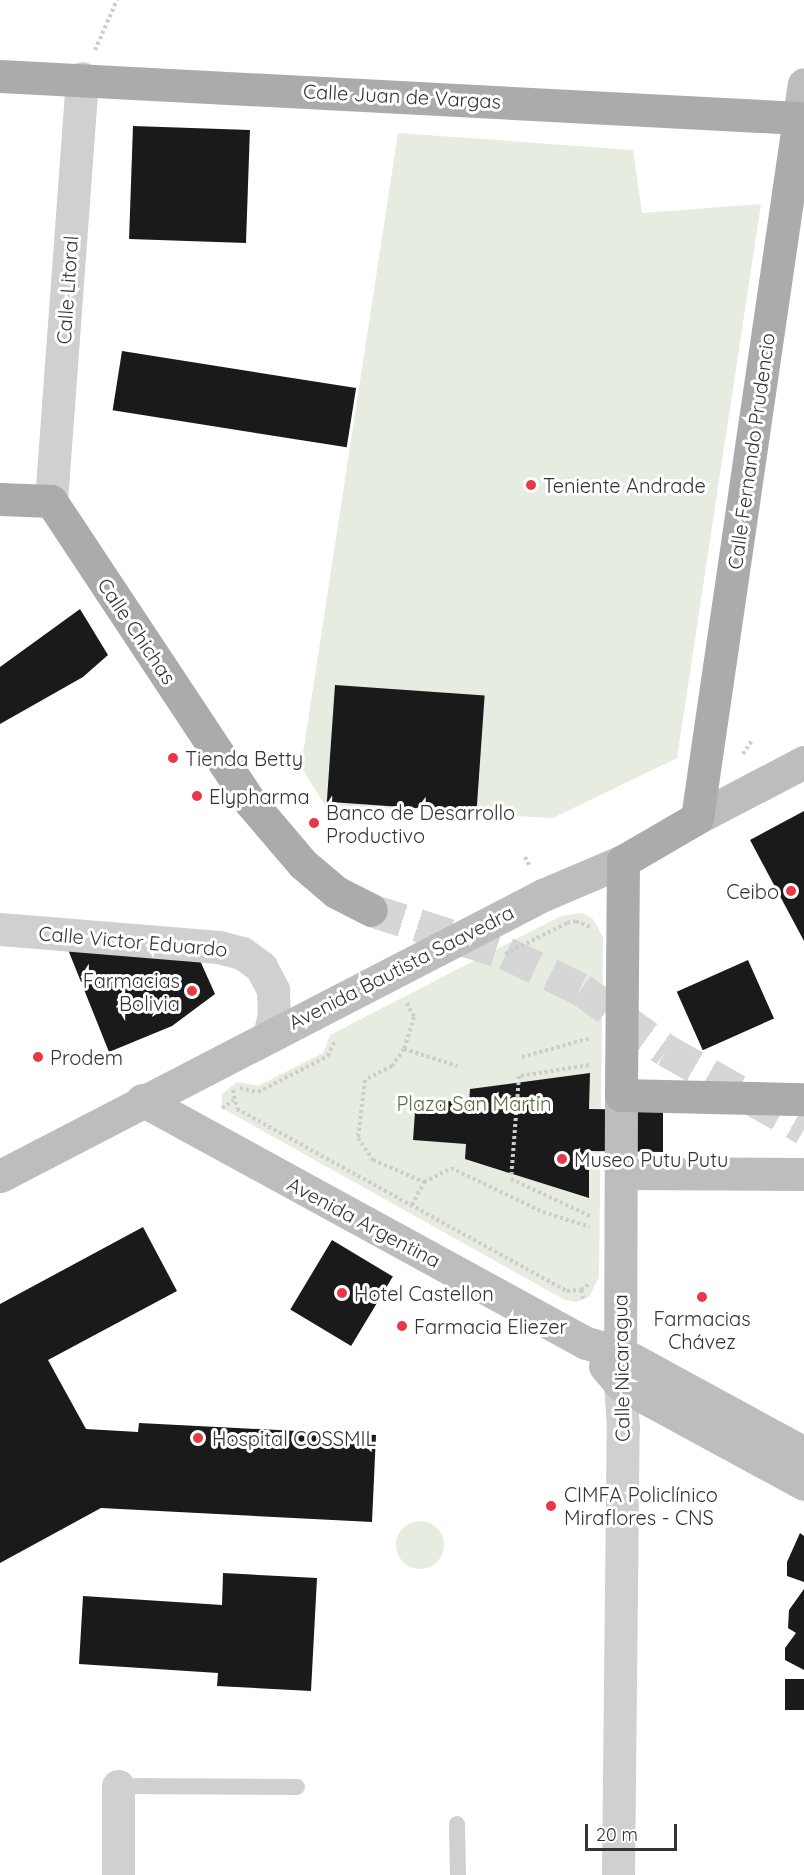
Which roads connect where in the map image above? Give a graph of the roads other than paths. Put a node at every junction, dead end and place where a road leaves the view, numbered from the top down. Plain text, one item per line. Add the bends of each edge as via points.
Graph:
1 (0, 76) edge
2 (82, 78) junction
3 (804, 84) edge
4 (801, 118) edge
5 (0, 499) edge
6 (51, 501) junction
7 (804, 762) edge
8 (697, 818) junction
9 (623, 861) junction
10 (371, 910) tunnel mouth
11 (0, 929) edge
12 (269, 1035) junction
13 (621, 1095) junction
14 (804, 1099) edge
15 (142, 1100) junction
16 (621, 1173) junction
17 (804, 1174) edge
18 (0, 1176) edge
19 (619, 1368) junction
20 (800, 1466) edge
21 (118, 1786) joint
22 (297, 1787) dead end
23 (457, 1824) dead end
24 (118, 1875) edge
25 (458, 1875) edge
26 (618, 1875) edge

1 - 2 main road, Calle Juan de Vargas
2 - 4 main road, Calle Juan de Vargas
2 - 6 street, Calle Litoral
3 - 4 main road, Calle Fernando Prudencio
4 - 8 main road, Calle Fernando Prudencio
5 - 6 main road
6 - 10 main road, Calle Chichas via 251,803 303,864 336,892
7 - 8 main road, Avenida Bautista Saavedra
8 - 9 main road, Avenida Bautista Saavedra
9 - 12 main road, Avenida Bautista Saavedra via 543,895
9 - 13 main road, Calle Nicaragua
11 - 12 street, Calle Victor Eduardo via 242,952 261,967 273,990 274,1014
12 - 15 main road, Avenida Bautista Saavedra
13 - 14 main road
13 - 16 main road, Calle Nicaragua
15 - 18 main road, Avenida Bautista Saavedra
15 - 19 main road, Avenida Argentina via 586,1342
16 - 17 main road
16 - 19 main road, Calle Nicaragua
19 - 20 main road, Avenida Argentina
19 - 26 street, Calle Nicaragua via 623,1428
21 - 22 lane
21 - 24 street
23 - 25 lane

